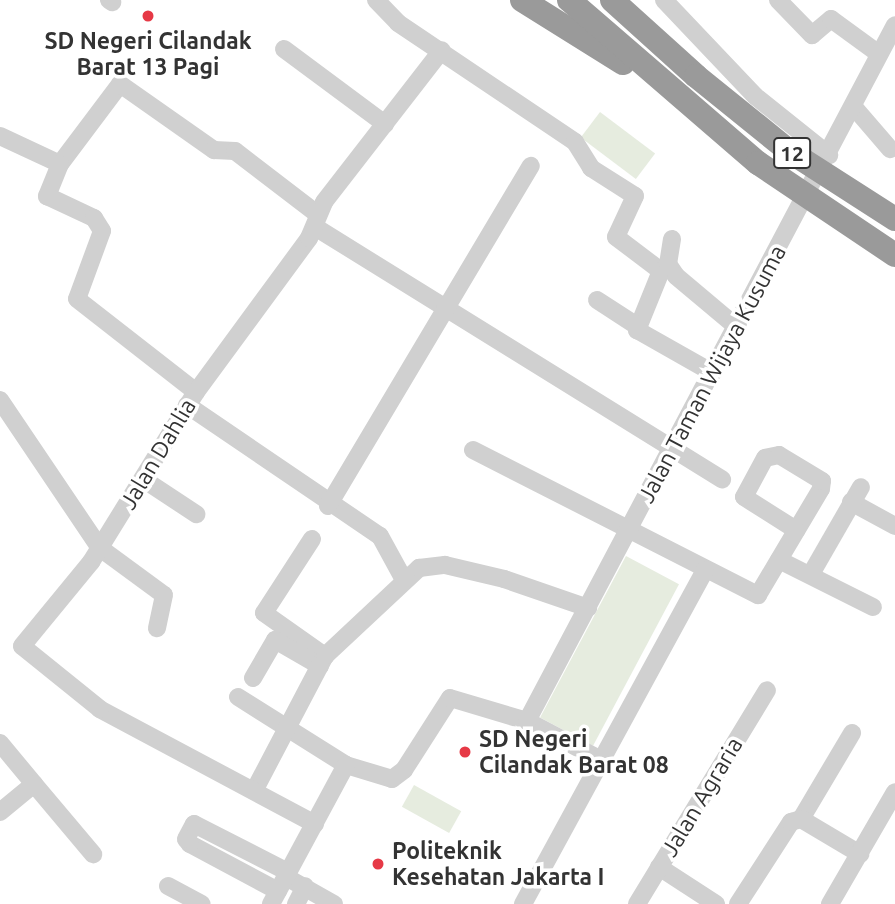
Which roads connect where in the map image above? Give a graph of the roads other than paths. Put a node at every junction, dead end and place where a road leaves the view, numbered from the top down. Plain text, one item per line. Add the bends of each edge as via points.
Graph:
1 (376, 0) edge
2 (522, 0) edge
3 (569, 0) edge
4 (612, 0) edge
5 (664, 0) edge
6 (778, 0) edge
7 (895, 25) edge
8 (645, 30) junction
9 (284, 49) dead end
10 (442, 50) junction
11 (627, 51) junction
12 (880, 54) junction
13 (689, 104) junction
14 (853, 106) junction
15 (385, 124) junction
16 (0, 136) edge
17 (890, 149) dead end
18 (828, 155) junction
19 (60, 164) junction
20 (531, 166) dead end
21 (817, 176) junction
22 (808, 194) junction
23 (895, 219) edge
24 (316, 220) junction
25 (895, 226) edge
26 (672, 239) dead end
27 (895, 248) edge
28 (895, 255) edge
29 (597, 300) dead end
30 (441, 309) junction
31 (637, 326) junction
32 (738, 328) junction
33 (713, 373) junction
34 (191, 398) junction
35 (0, 400) edge
36 (672, 449) junction
37 (473, 450) dead end
38 (722, 479) dead end
39 (143, 480) junction
40 (328, 506) junction
41 (196, 514) dead end
42 (895, 526) edge
43 (630, 528) junction
44 (796, 530) junction
45 (312, 539) dead end
46 (100, 548) junction
47 (779, 560) junction
48 (705, 569) junction
49 (811, 574) junction
50 (404, 578) junction
51 (873, 607) dead end
52 (587, 608) junction
53 (157, 628) dead end
54 (323, 661) junction
55 (253, 678) dead end
56 (767, 690) dead end
57 (238, 697) dead end
58 (527, 721) junction
59 (290, 725) junction
60 (852, 733) dead end
61 (0, 743) edge
62 (599, 759) junction
63 (346, 765) junction
64 (34, 784) junction
65 (254, 791) junction
66 (895, 792) edge
67 (0, 812) edge
68 (801, 819) junction
69 (314, 824) junction
70 (93, 854) dead end
71 (860, 854) junction
72 (659, 867) junction
73 (281, 886) edge
74 (304, 886) junction
75 (168, 887) dead end
76 (202, 904) edge
77 (296, 904) edge
78 (334, 904) edge
79 (523, 904) edge
80 (637, 904) edge
81 (716, 904) edge
82 (738, 904) edge
83 (830, 904) edge

1 - 10 street via 398,23
2 - 13 highway
3 - 11 highway, 12
4 - 8 highway, 12
5 - 18 street via 755,96
6 - 12 street via 813,35 831,19
7 - 12 street, Jalan Taman Wijaya Kusuma
8 - 11 street
8 - 23 highway, 12, bridge via 789,151
9 - 15 street
10 - 15 street, Jalan Dahlia
10 - 31 street via 575,142 591,168 635,196 616,237 661,271
11 - 13 highway, 12
12 - 14 street, Jalan Taman Wijaya Kusuma
13 - 28 highway, 12, bridge via 758,163
14 - 17 street
14 - 18 street, Jalan Taman Wijaya Kusuma
15 - 24 street, Jalan Dahlia
16 - 19 street
18 - 21 street, Jalan Taman Wijaya Kusuma
19 - 24 street via 116,85 172,116 183,131 218,152 235,151
19 - 34 street via 47,196 94,218 103,231 77,299
20 - 30 street
21 - 22 street, Jalan Taman Wijaya Kusuma
21 - 25 street
22 - 27 street
22 - 32 street, Jalan Taman Wijaya Kusuma
24 - 30 street
24 - 34 street, Jalan Dahlia
26 - 32 street via 668,264 676,276
29 - 31 street
30 - 36 street
30 - 40 street
31 - 33 street
32 - 33 street, Jalan Taman Wijaya Kusuma
33 - 36 street, Jalan Taman Wijaya Kusuma
34 - 39 street, Jalan Dahlia
34 - 40 street
35 - 46 street
36 - 38 street
36 - 43 street, Jalan Taman Wijaya Kusuma
37 - 43 street
39 - 41 street
39 - 46 street, Jalan Dahlia
40 - 50 street via 380,536
42 - 49 street via 856,495
43 - 48 street
43 - 52 street, Jalan Taman Wijaya Kusuma
44 - 44 street via 822,481 779,455 765,457 744,497
44 - 47 street
45 - 54 street via 264,613
46 - 53 street via 164,595
46 - 65 street, Jalan Dahlia via 22,646 100,709
47 - 48 street via 758,595
47 - 49 street
48 - 62 street
49 - 51 street
50 - 52 street via 418,568 445,565
50 - 54 street
52 - 58 street, Jalan Taman Wijaya Kusuma
54 - 55 street via 275,640
54 - 59 street
56 - 72 street, Jalan Agraria
57 - 59 street
58 - 62 street
58 - 63 street via 450,698 398,776
59 - 63 street
59 - 65 street
60 - 68 street
61 - 64 street
62 - 79 street
63 - 69 street
64 - 67 street
64 - 70 street
65 - 69 street, Jalan Dahlia
66 - 71 street
68 - 71 street
68 - 82 street via 791,822
69 - 73 street
71 - 83 street
72 - 80 street, Jalan Agraria
72 - 81 street
73 - 73 street via 190,844 194,824 203,827
73 - 74 street
74 - 77 street
74 - 78 street
75 - 76 street

